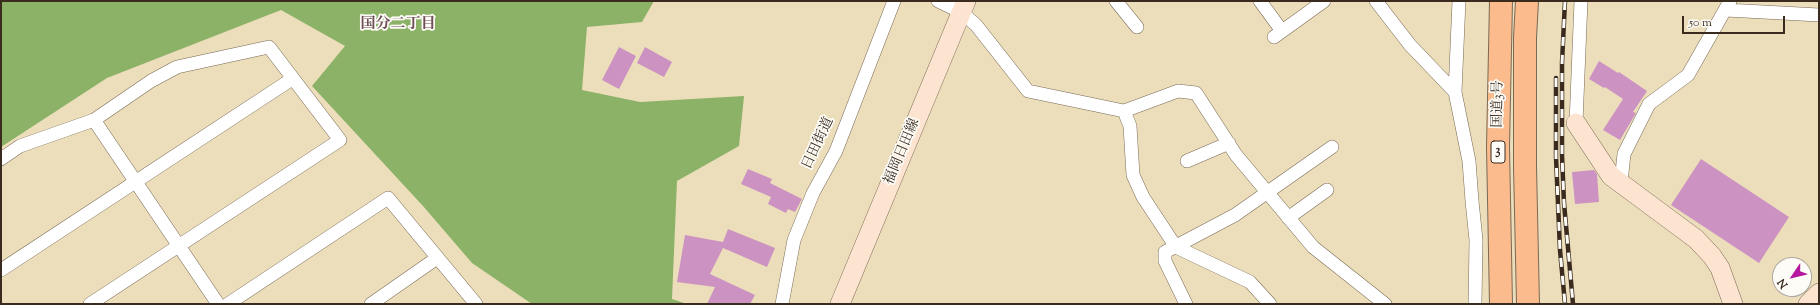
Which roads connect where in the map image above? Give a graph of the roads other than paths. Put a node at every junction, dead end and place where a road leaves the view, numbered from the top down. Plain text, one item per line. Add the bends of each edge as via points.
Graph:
1 (894, 1) edge
2 (938, 1) edge
3 (1116, 1) edge
4 (1260, 1) edge
5 (1324, 1) edge
6 (1376, 1) edge
7 (1459, 1) edge
8 (1494, 1) edge
9 (1502, 1) edge
10 (1526, 1) edge
11 (1581, 1) edge
12 (1728, 6) edge
13 (964, 7) edge
14 (1819, 15) edge
15 (1137, 27) dead end
16 (1499, 68) junction
17 (292, 79) junction
18 (1455, 92) junction
19 (1124, 111) junction
20 (94, 120) junction
21 (1576, 123) joint
22 (1229, 143) junction
23 (1332, 147) dead end
24 (1, 159) edge
25 (1187, 162) dead end
26 (136, 182) junction
27 (1621, 182) junction
28 (1327, 190) dead end
29 (1267, 194) junction
30 (1288, 218) junction
31 (178, 245) junction
32 (1176, 247) junction
33 (437, 258) junction
34 (1, 270) edge
35 (1819, 293) edge
36 (90, 304) edge
37 (218, 304) edge
38 (228, 304) edge
39 (371, 304) edge
40 (476, 304) edge
41 (782, 304) edge
42 (840, 304) edge
43 (1186, 304) edge
44 (1270, 304) edge
45 (1385, 304) edge
46 (1475, 304) edge
47 (1501, 304) edge
48 (1528, 304) edge
49 (1733, 304) edge
50 (1808, 304) edge

1 - 41 street, 日田街道 via 836,151 813,192 794,240
2 - 13 street
3 - 15 street
4 - 5 street via 1278,34
6 - 18 street via 1410,45
7 - 18 street
8 - 16 highway
9 - 16 highway, 国道3号 / 3
10 - 48 highway, 国道3号 / 3
11 - 21 street
12 - 14 street
12 - 27 street via 1688,75 1649,104 1624,154
13 - 19 street via 1028,91
13 - 42 main road, 福岡日田線
16 - 47 highway, 国道3号 / 3
17 - 20 street via 269,47 177,67 151,81
17 - 26 street
17 - 31 street via 340,140
18 - 46 street via 1468,161 1476,240
19 - 22 street via 1178,91 1196,93
19 - 32 street via 1130,126 1133,175 1143,197
20 - 24 street via 20,146
20 - 26 street
21 - 27 main road via 1611,176
22 - 25 street
22 - 29 street
23 - 29 street
26 - 31 street
26 - 34 street
27 - 49 main road via 1706,249 1720,268
28 - 30 street
29 - 30 street
29 - 32 street via 1235,215
30 - 45 street via 1313,247
31 - 36 street
31 - 37 street
32 - 43 street via 1165,252 1164,256
32 - 44 street via 1250,282
33 - 38 street via 386,196
33 - 39 street
33 - 40 street
35 - 50 main road

